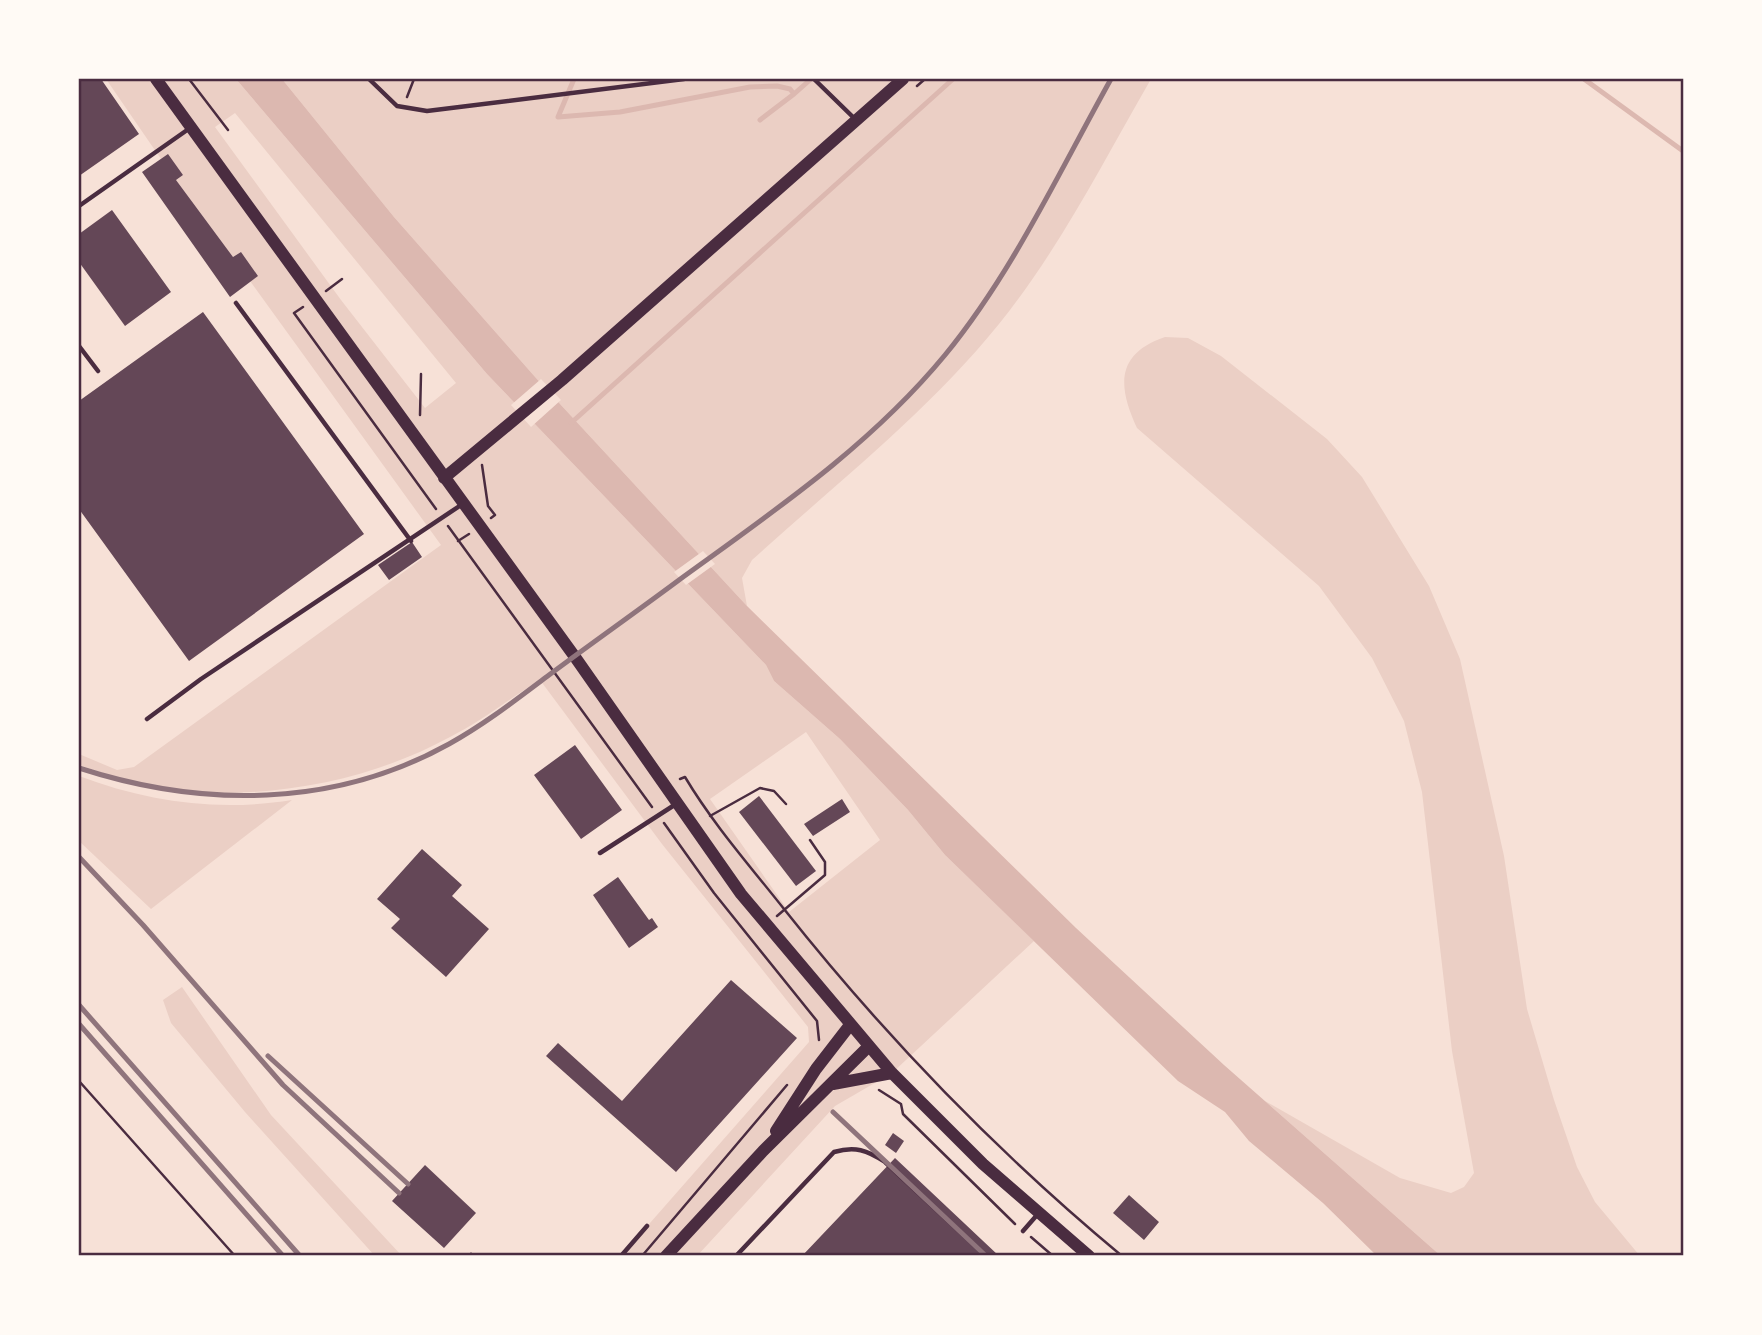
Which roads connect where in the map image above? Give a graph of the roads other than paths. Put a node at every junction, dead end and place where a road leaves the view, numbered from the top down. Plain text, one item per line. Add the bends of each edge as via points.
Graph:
1 (156, 79) edge
2 (369, 79) edge
3 (684, 79) edge
4 (903, 79) edge
5 (816, 81) edge
6 (856, 119) junction
7 (191, 127) junction
8 (79, 206) edge
9 (236, 303) dead end
10 (79, 346) edge
11 (98, 371) dead end
12 (444, 478) junction
13 (463, 504) junction
14 (411, 541) junction
15 (147, 719) dead end
16 (676, 804) junction
17 (600, 853) dead end
18 (850, 1025) junction
19 (869, 1047) junction
20 (892, 1073) junction
21 (832, 1084) junction
22 (763, 1151) junction
23 (1038, 1214) junction
24 (647, 1226) dead end
25 (1023, 1231) road end
26 (621, 1256) edge
27 (666, 1256) edge
28 (736, 1256) edge
29 (986, 1256) edge
30 (1089, 1256) edge

1 - 7 street
2 - 3 lane via 403,107 427,111
4 - 6 street
5 - 6 lane
6 - 12 street via 562,380
7 - 8 lane
7 - 12 street
9 - 14 lane
10 - 11 lane
12 - 13 street
13 - 14 lane
13 - 16 street
14 - 15 lane
16 - 17 lane
16 - 18 street via 766,924
18 - 19 street
18 - 22 street
19 - 20 street
19 - 21 street
20 - 21 street
20 - 23 street
21 - 22 street
22 - 27 street
23 - 25 lane
23 - 30 street
24 - 26 lane
28 - 29 lane via 834,1152 849,1148 866,1150 885,1161

